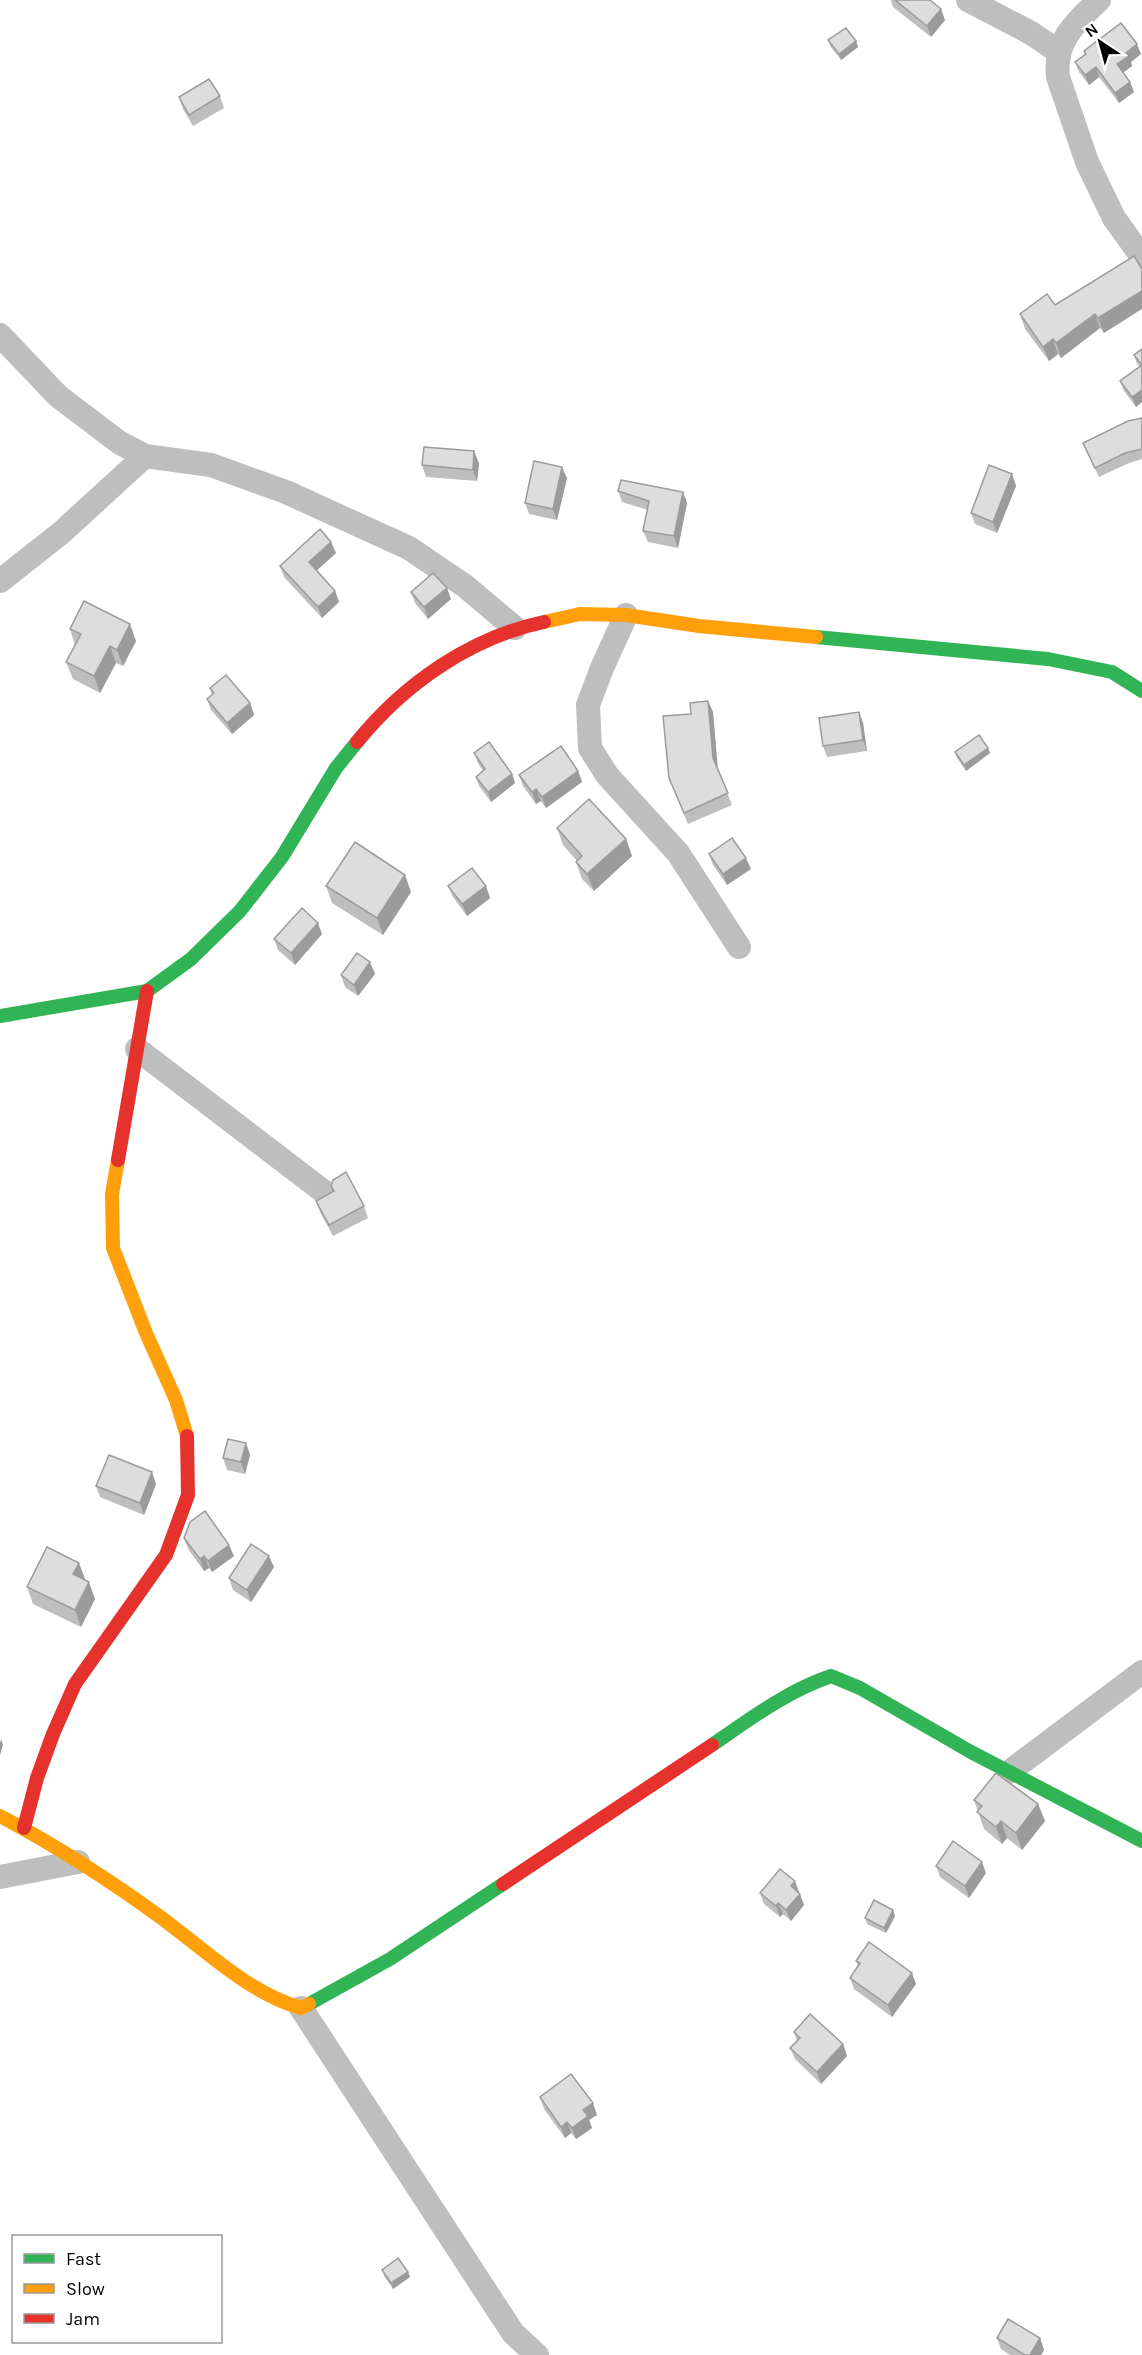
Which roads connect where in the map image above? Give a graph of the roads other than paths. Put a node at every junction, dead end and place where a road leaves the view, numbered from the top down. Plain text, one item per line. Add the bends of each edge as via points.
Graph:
1 (968, 0) edge
2 (1099, 0) edge
3 (1059, 52) junction
4 (1142, 257) edge
5 (0, 335) edge
6 (145, 456) junction
7 (0, 581) edge
8 (626, 615) junction
9 (515, 628) junction
10 (1142, 691) edge
11 (739, 947) dead end
12 (147, 991) junction
13 (0, 1016) edge
14 (137, 1049) junction
15 (323, 1191) dead end
16 (1142, 1672) edge
17 (1009, 1772) junction
18 (0, 1816) edge
19 (24, 1828) junction
20 (1142, 1841) edge
21 (78, 1862) junction
22 (0, 1877) edge
23 (301, 2008) junction
24 (537, 2355) edge

1 - 3 street
2 - 3 street via 1064,38
3 - 4 street via 1058,76 1087,162 1114,219
5 - 6 street via 58,396 120,443
6 - 7 street via 61,533
6 - 9 street via 212,465 286,492 409,548 465,586
8 - 9 street via 580,614
8 - 10 street via 699,626 1048,659 1113,672
8 - 11 street via 588,705 590,748 607,775 678,853
9 - 12 street via 445,662 379,715 336,768 282,857 240,911 191,959
12 - 13 street
12 - 14 street
14 - 15 street
14 - 19 street via 112,1194 113,1248 179,1410 188,1441 188,1495 166,1555 75,1684 52,1734
16 - 17 street
17 - 20 street
17 - 23 street via 860,1688 831,1676 781,1699 390,1959
18 - 19 street
19 - 21 street
21 - 22 street
21 - 23 street via 251,1983 285,2005
23 - 24 street via 513,2333

